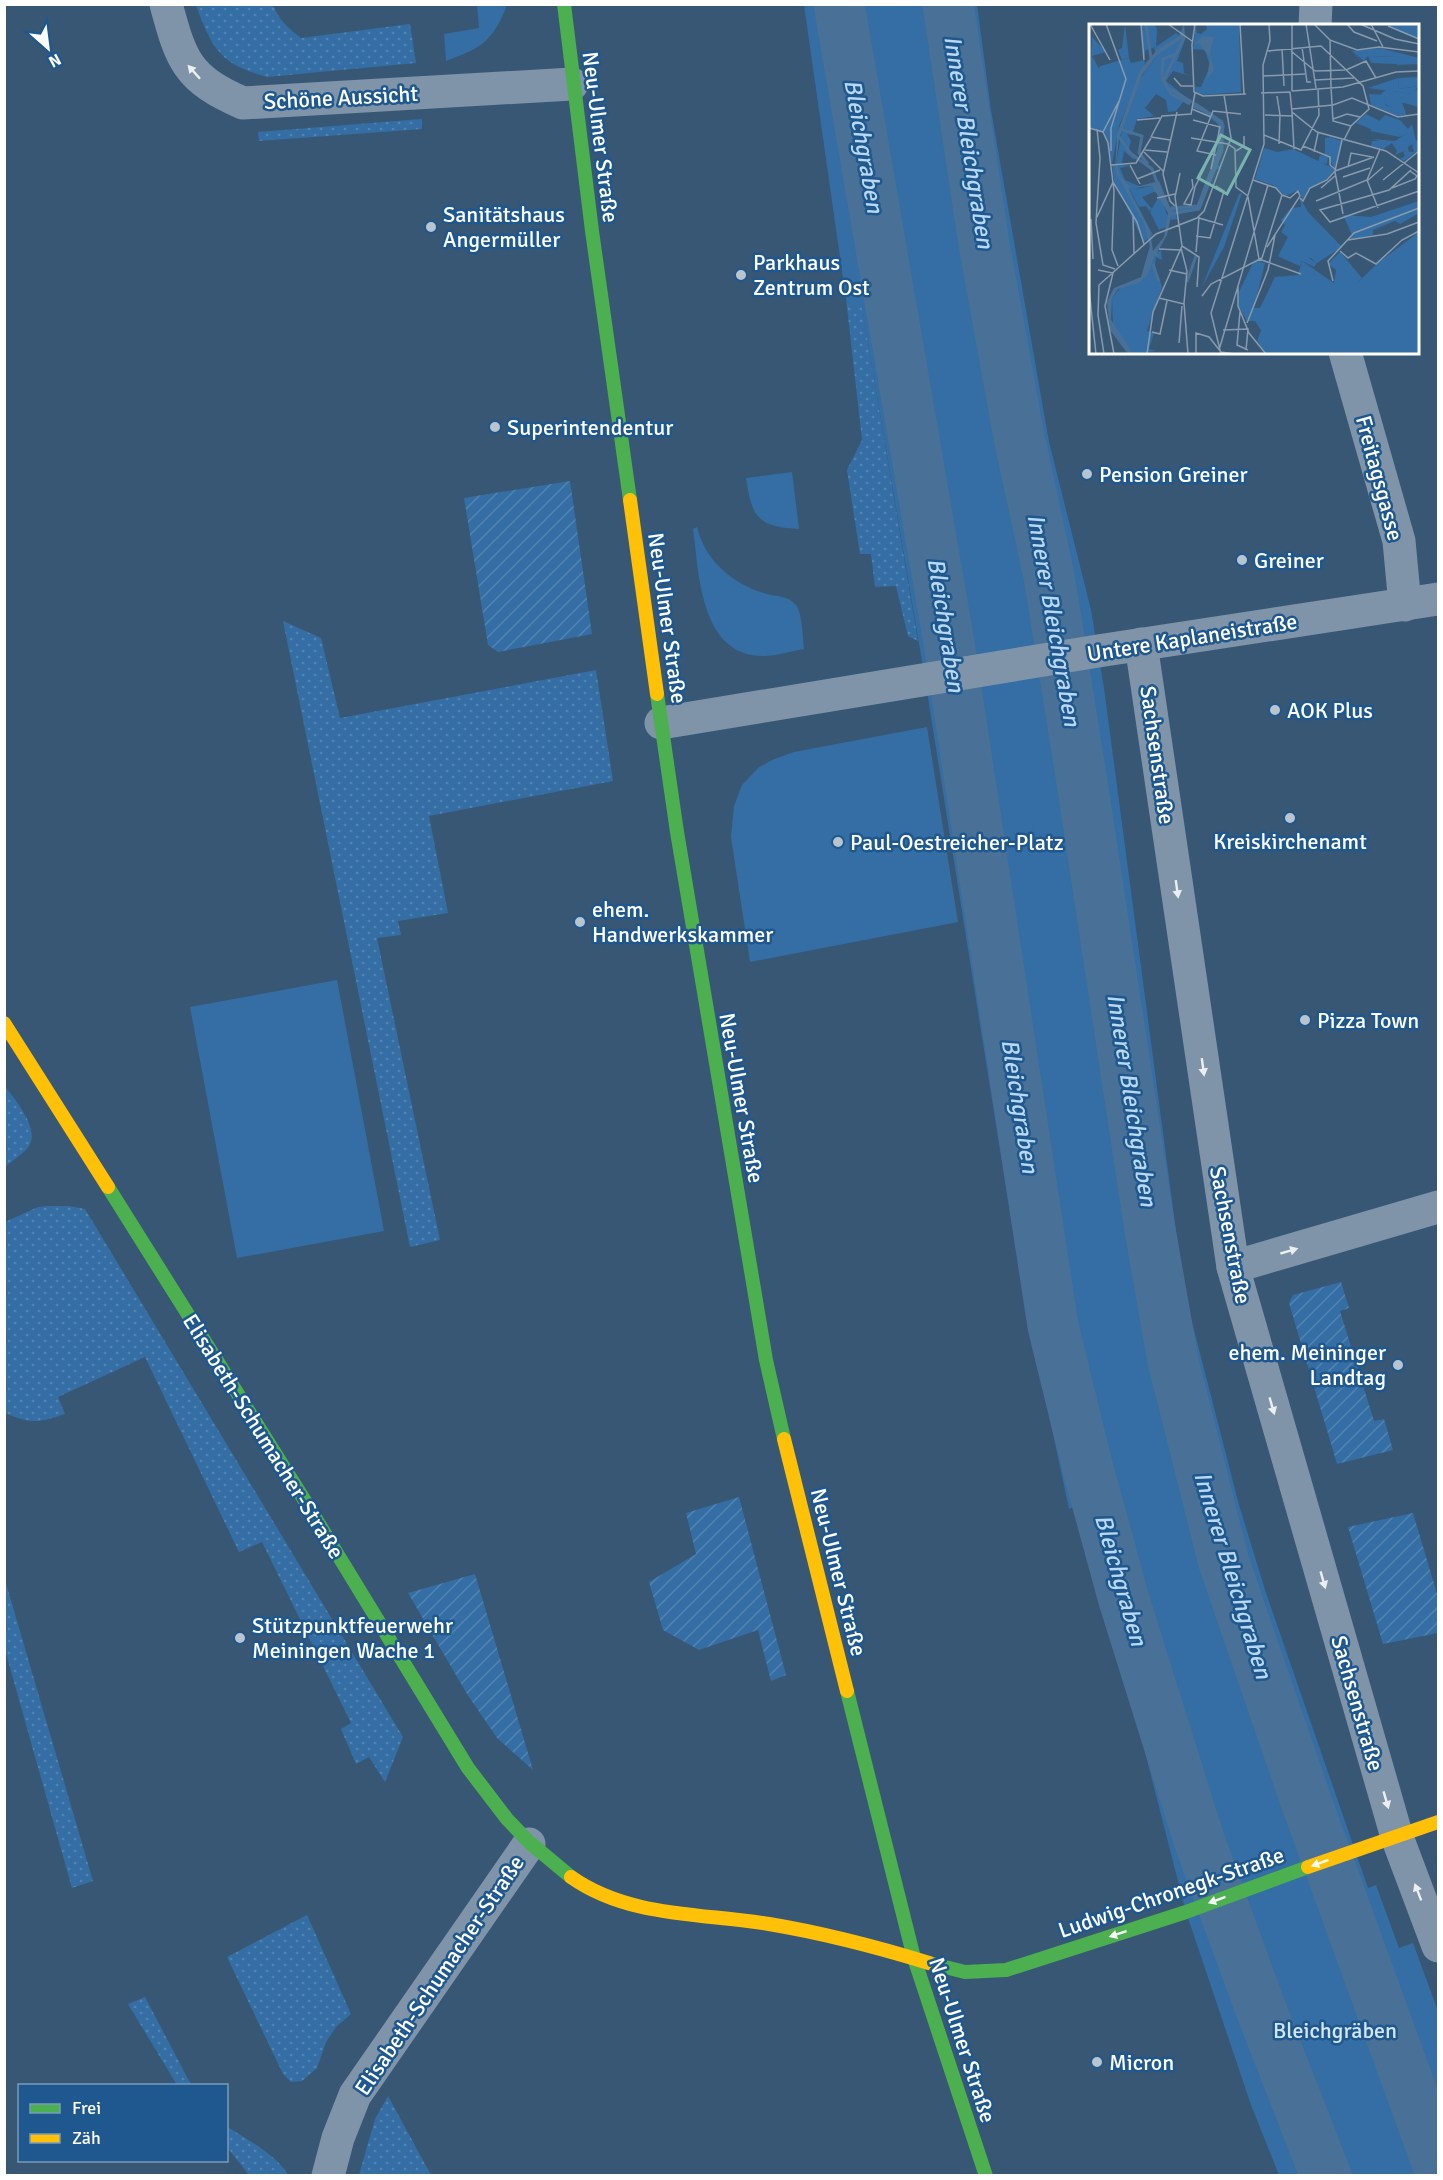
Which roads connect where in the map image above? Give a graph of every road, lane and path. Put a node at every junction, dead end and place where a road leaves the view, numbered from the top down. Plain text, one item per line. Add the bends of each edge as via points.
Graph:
1 (166, 4) edge
2 (564, 4) edge
3 (1316, 4) edge
4 (1315, 24) edge
5 (572, 84) junction
6 (1346, 354) edge
7 (1438, 599) edge
8 (1405, 605) junction
9 (1141, 644) junction
10 (661, 723) junction
11 (4, 1023) edge
12 (1438, 1207) edge
13 (1233, 1268) junction
14 (1438, 1822) edge
15 (1397, 1836) junction
16 (530, 1844) junction
17 (1438, 1946) edge
18 (914, 1958) junction
19 (328, 2175) edge
20 (986, 2175) edge

5 -> 1 street, Schöne Aussicht via 243,103 219,93 183,59
2 - 5 main road, Neu-Ulmer Straße
3 - 4 street
5 - 10 main road, Neu-Ulmer Straße
6 - 8 street, Freitagsgasse via 1400,541
7 - 8 street, Untere Kaplaneistraße
8 - 9 street, Untere Kaplaneistraße
9 - 10 street, Untere Kaplaneistraße
9 -> 13 street, Sachsenstraße
10 - 18 main road, Neu-Ulmer Straße via 766,1360
11 - 16 main road, Elisabeth-Schumacher-Straße via 470,1772 504,1818
13 -> 12 street
13 -> 15 street, Sachsenstraße
14 - 15 main road, Ludwig-Chronegk-Straße
17 -> 15 street, Sachsenstraße
15 -> 18 main road, Ludwig-Chronegk-Straße via 1174,1916 1006,1970 962,1973
16 - 18 main road, Elisabeth-Schumacher-Straße via 585,1886 650,1909 750,1921
16 - 19 street, Elisabeth-Schumacher-Straße via 355,2095
18 - 20 main road, Neu-Ulmer Straße

